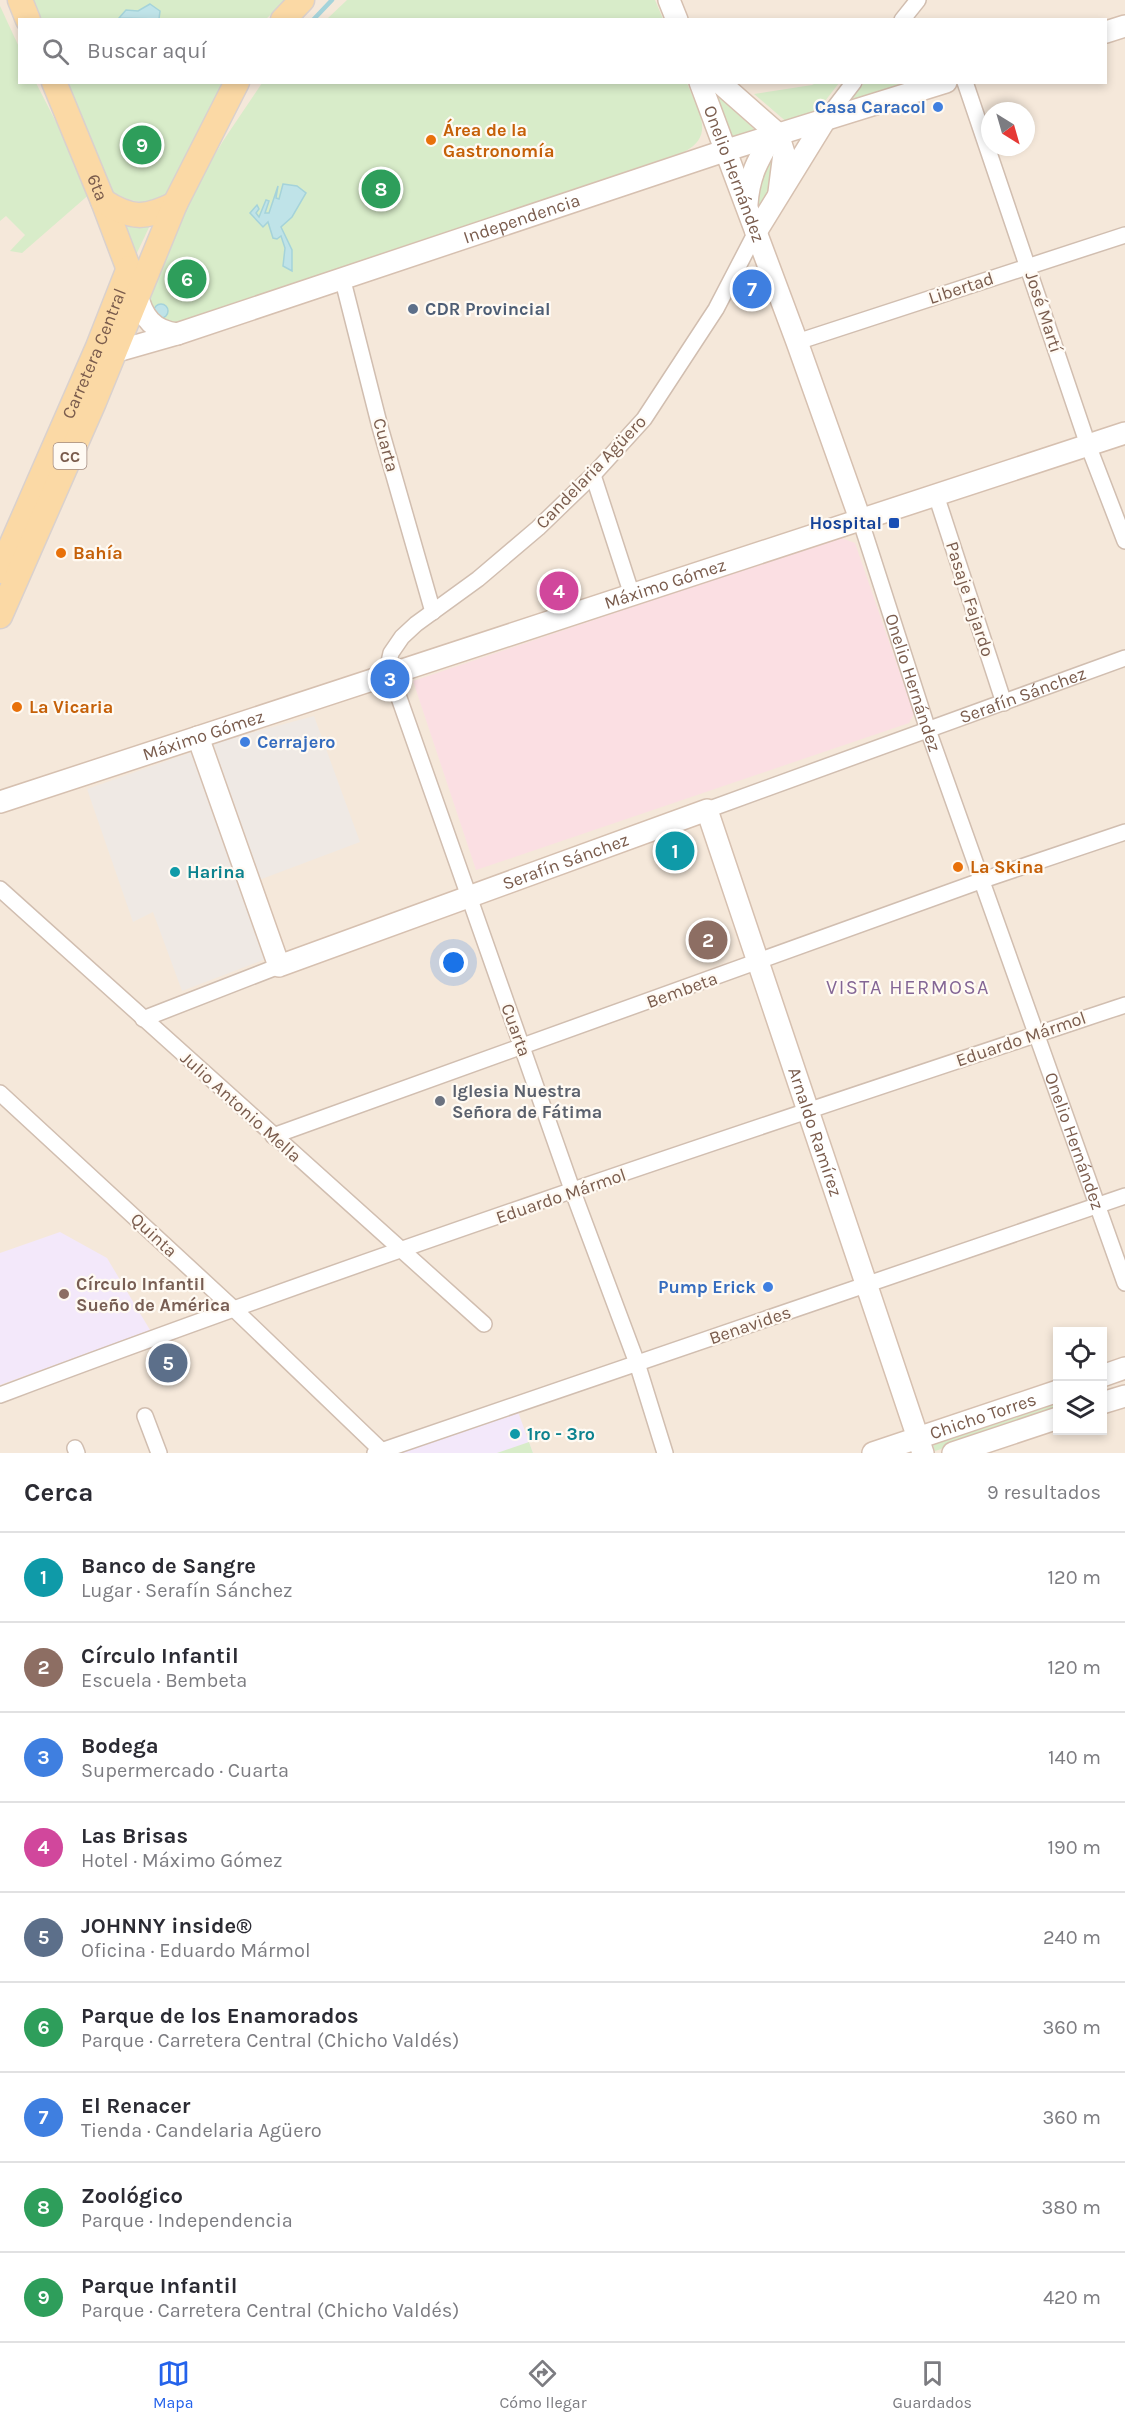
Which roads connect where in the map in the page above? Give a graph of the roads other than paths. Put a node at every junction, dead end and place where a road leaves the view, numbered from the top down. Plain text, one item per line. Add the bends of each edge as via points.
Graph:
1 (20, 0) edge
2 (302, 0) edge
3 (669, 0) edge
4 (918, 0) edge
5 (27, 18) edge
6 (285, 18) edge
7 (675, 18) edge
8 (904, 18) edge
9 (1125, 26) edge
10 (1107, 32) edge
11 (55, 84) edge
12 (236, 84) edge
13 (701, 84) edge
14 (721, 84) edge
15 (852, 84) edge
16 (940, 84) edge
17 (966, 84) edge
18 (825, 120) junction
19 (775, 135) junction
20 (724, 151) junction
21 (779, 192) junction
22 (103, 201) junction
23 (174, 204) junction
24 (747, 208) junction
25 (756, 232) junction
26 (1125, 235) edge
27 (1028, 266) junction
28 (129, 268) junction
29 (342, 277) junction
30 (137, 294) junction
31 (177, 334) junction
32 (797, 342) junction
33 (106, 350) junction
34 (1125, 432) edge
35 (1088, 445) junction
36 (593, 475) junction
37 (936, 495) junction
38 (860, 519) junction
39 (1125, 541) edge
40 (0, 571) edge
41 (632, 595) junction
42 (433, 612) junction
43 (0, 616) edge
44 (1125, 658) edge
45 (391, 675) junction
46 (1004, 703) junction
47 (928, 729) junction
48 (198, 737) junction
49 (0, 802) edge
50 (707, 810) junction
51 (1125, 832) edge
52 (983, 880) junction
53 (2, 894) edge
54 (468, 896) junction
55 (758, 962) junction
56 (279, 966) junction
57 (1125, 1005) edge
58 (143, 1019) junction
59 (1037, 1034) junction
60 (523, 1048) junction
61 (0, 1093) edge
62 (809, 1110) junction
63 (273, 1137) junction
64 (573, 1192) junction
65 (1125, 1196) edge
66 (1098, 1206) junction
67 (402, 1250) junction
68 (1125, 1283) edge
69 (867, 1285) junction
70 (234, 1309) junction
71 (484, 1324) dead end
72 (637, 1363) junction
73 (1125, 1368) edge
74 (1107, 1374) edge
75 (1053, 1393) edge
76 (0, 1395) edge
77 (1125, 1396) edge
78 (1107, 1401) edge
79 (145, 1416) dead end
80 (1053, 1420) edge
81 (920, 1446) edge
82 (380, 1452) edge
83 (159, 1453) edge
84 (665, 1453) edge
85 (873, 1453) edge
86 (953, 1453) edge

1 - 5 main road
2 - 6 main road
3 - 7 street
4 - 8 street
9 - 10 street
11 - 22 main road, 6ta
12 - 23 main road, CC
13 - 20 street, Onelio Hernández
14 - 19 street, Onelio Hernández
15 - 18 street
16 - 18 street, Independencia
17 - 27 street, José Martí
18 - 19 street, Independencia
18 - 21 street
19 - 20 street, Independencia
19 - 21 street via 784,153
19 - 24 street via 755,164 748,184
20 - 24 street, Onelio Hernández
20 - 29 street, Independencia
21 - 25 street
22 - 23 main road via 122,213 135,215 157,213
22 - 28 main road, 6ta
23 - 30 main road, CC
24 - 25 street, Onelio Hernández
25 - 32 street, Onelio Hernández
25 - 36 street, Candelaria Agüero via 716,309 644,419
26 - 27 street, Libertad
27 - 32 street, Libertad
27 - 35 street, José Martí
28 - 30 main road, 6ta
28 - 33 main road, Carretera Central / CC
29 - 31 street, Independencia
29 - 42 street, Cuarta
30 - 31 street via 150,323 164,332
30 - 33 main road, Carretera Central / CC
31 - 33 street, Independencia
32 - 38 street, Onelio Hernández
33 - 40 main road, Carretera Central / CC
33 - 43 main road, Carretera Central / CC
34 - 35 street, Máximo Gómez
35 - 37 street, Máximo Gómez
35 - 39 street, José Martí
36 - 41 street
36 - 42 street, Candelaria Agüero via 495,565
37 - 38 street, Máximo Gómez
37 - 46 street, Pasaje Fajardo
38 - 41 street, Máximo Gómez
38 - 47 street, Onelio Hernández
41 - 45 street, Máximo Gómez
42 - 45 street, Candelaria Agüero via 402,637 389,662
44 - 46 street, Serafín Sánchez
45 - 48 street, Máximo Gómez
45 - 54 street, Cuarta
46 - 47 street, Serafín Sánchez
47 - 50 street, Serafín Sánchez
47 - 52 street, Onelio Hernández
48 - 49 street, Máximo Gómez
48 - 56 street
50 - 54 street, Serafín Sánchez
50 - 55 street, Arnaldo Ramírez
51 - 52 street, Bembeta
52 - 55 street, Bembeta
52 - 59 street, Onelio Hernández
53 - 58 street, Julio Antonio Mella
54 - 56 street, Serafín Sánchez
54 - 60 street, Cuarta
55 - 60 street, Bembeta
55 - 62 street, Arnaldo Ramírez
56 - 58 street, Serafín Sánchez
57 - 59 street, Eduardo Mármol
58 - 63 street, Julio Antonio Mella
59 - 62 street, Eduardo Mármol
59 - 66 street, Onelio Hernández
60 - 63 street, Bembeta
60 - 64 street, Cuarta
61 - 70 street, Quinta
62 - 64 street, Eduardo Mármol
62 - 69 street, Arnaldo Ramírez
63 - 67 street, Julio Antonio Mella
64 - 67 street, Eduardo Mármol
64 - 72 street, Cuarta
65 - 66 street, Benavides
66 - 68 street, Onelio Hernández
66 - 69 street, Benavides
67 - 70 street, Eduardo Mármol
67 - 71 street, Julio Antonio Mella
69 - 72 street, Benavides
69 - 81 street, Arnaldo Ramírez
70 - 76 street, Eduardo Mármol
70 - 82 street, Quinta
72 - 82 street, Benavides
72 - 84 street, Cuarta
73 - 74 street
75 - 81 street, Chicho Torres
77 - 78 street
79 - 83 street
80 - 86 street, Chicho Torres
81 - 85 street, Chicho Torres

